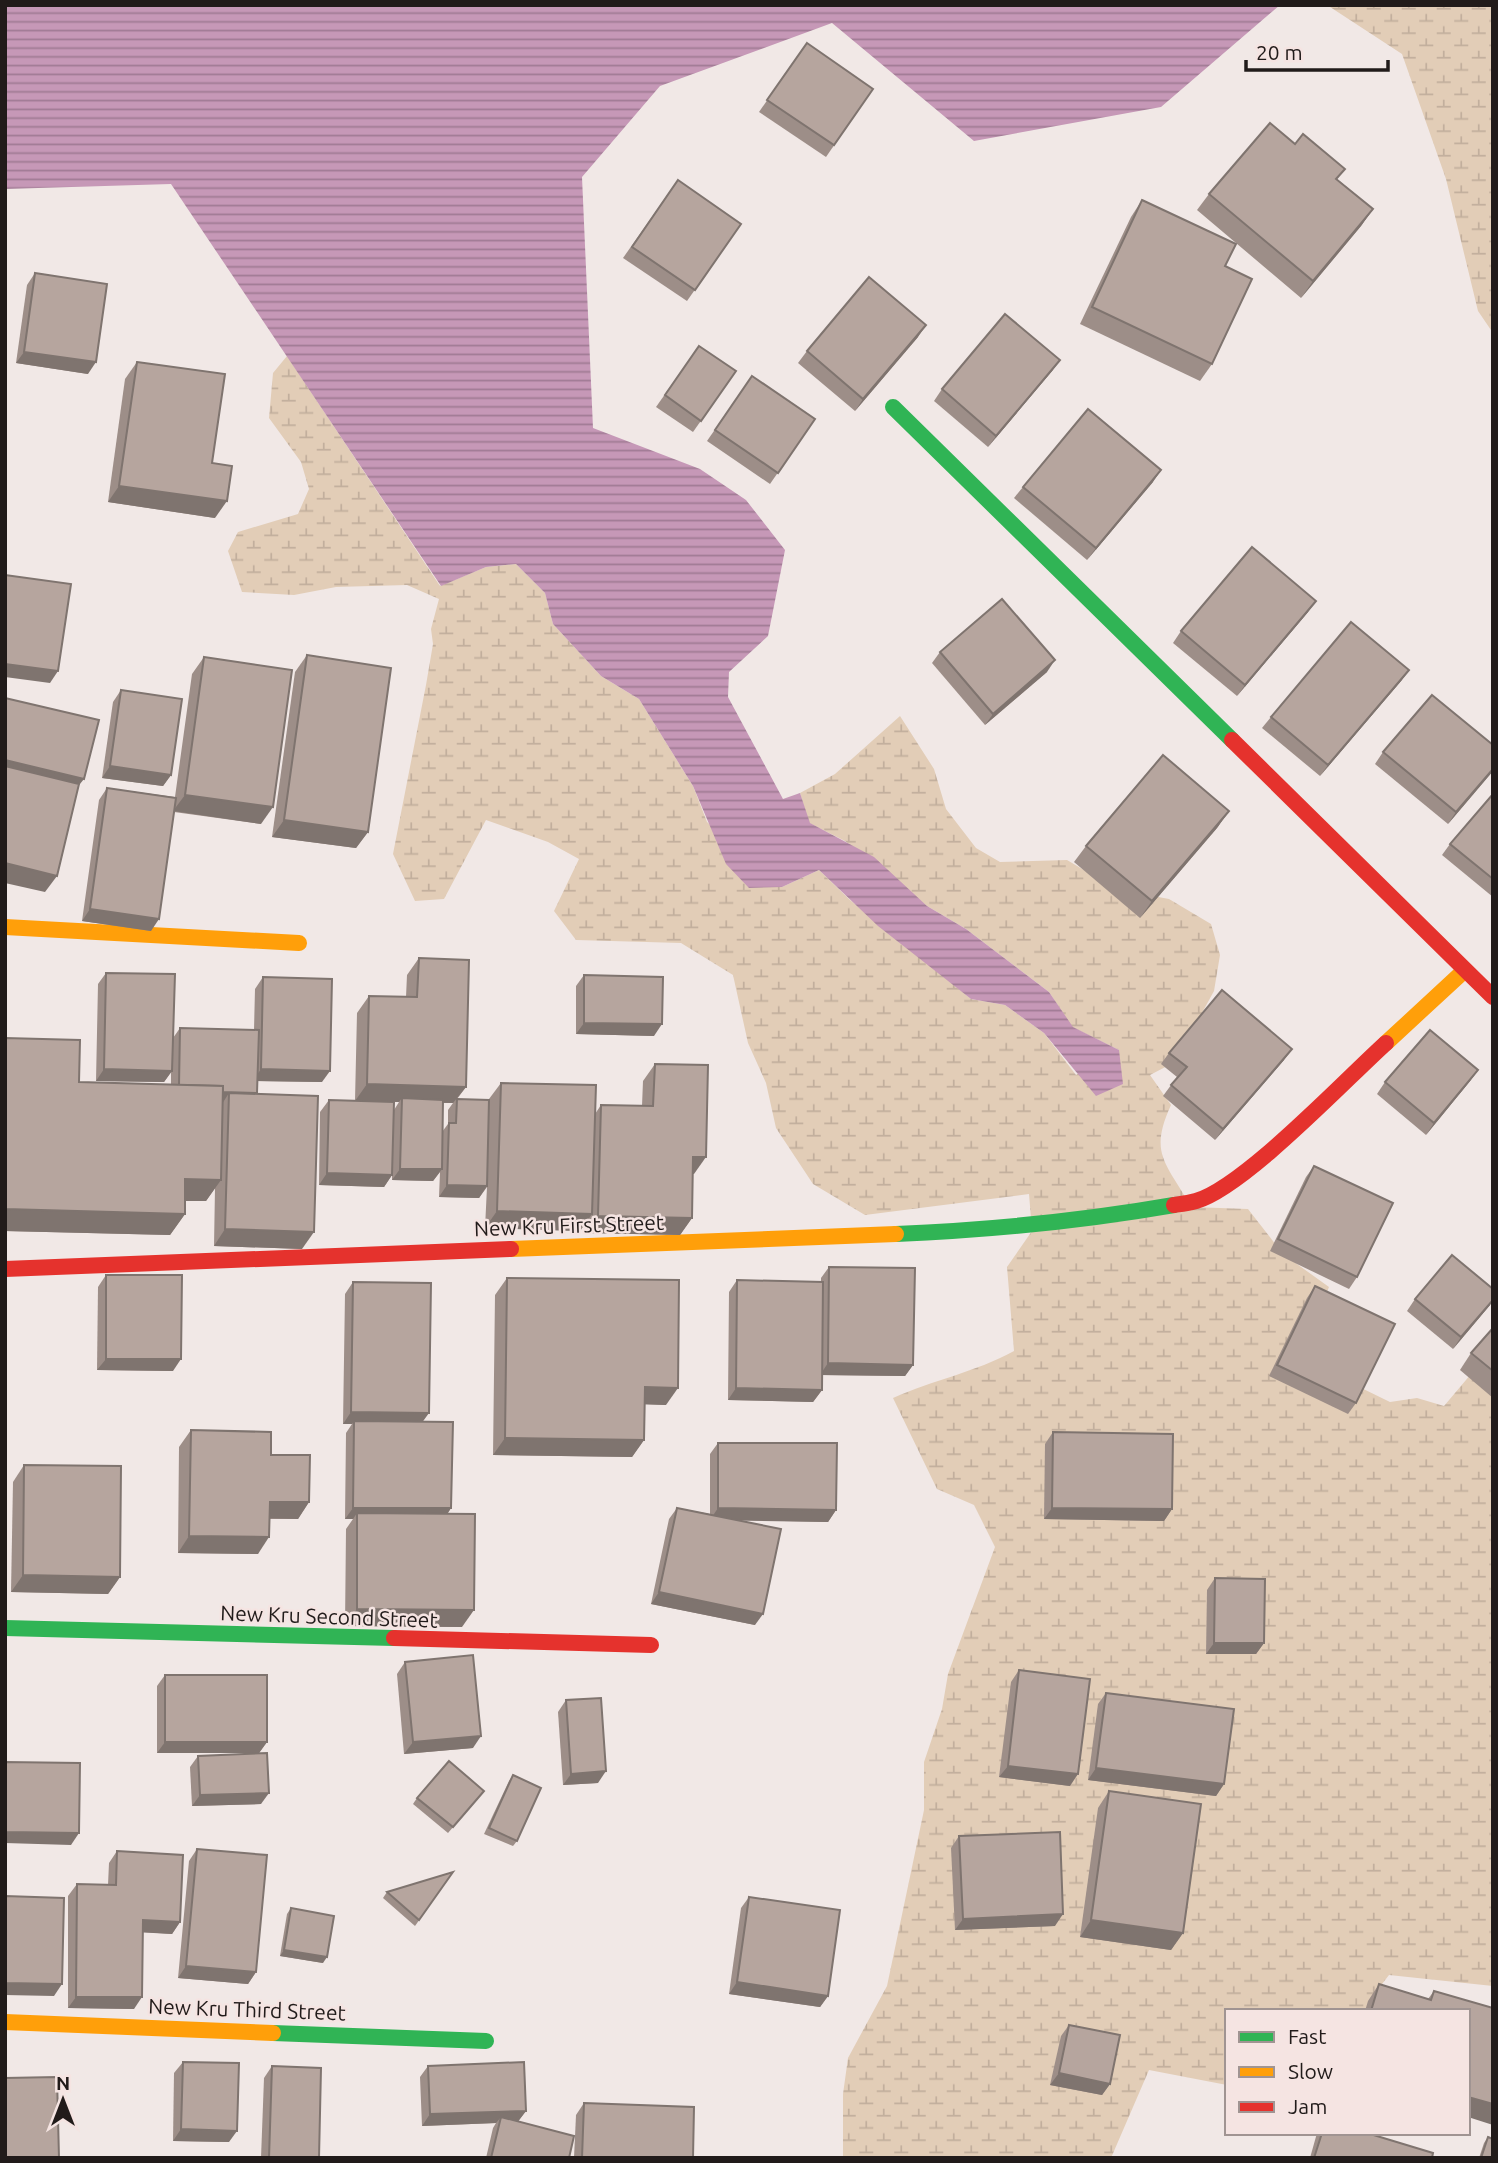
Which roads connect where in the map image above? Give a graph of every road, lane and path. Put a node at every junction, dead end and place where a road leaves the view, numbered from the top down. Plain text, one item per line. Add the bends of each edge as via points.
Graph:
1 (894, 407) dead end
2 (5, 927) edge
3 (299, 943) dead end
4 (1465, 970) junction
5 (1493, 997) edge
6 (5, 1269) edge
7 (5, 1628) edge
8 (651, 1645) dead end
9 (5, 2022) edge
10 (486, 2041) dead end

1 - 4 street
2 - 3 street
4 - 5 street
4 - 6 street, New Kru First Street via 1259,1159 1196,1201 1090,1220 976,1231
7 - 8 street, New Kru Second Street
9 - 10 street, New Kru Third Street

